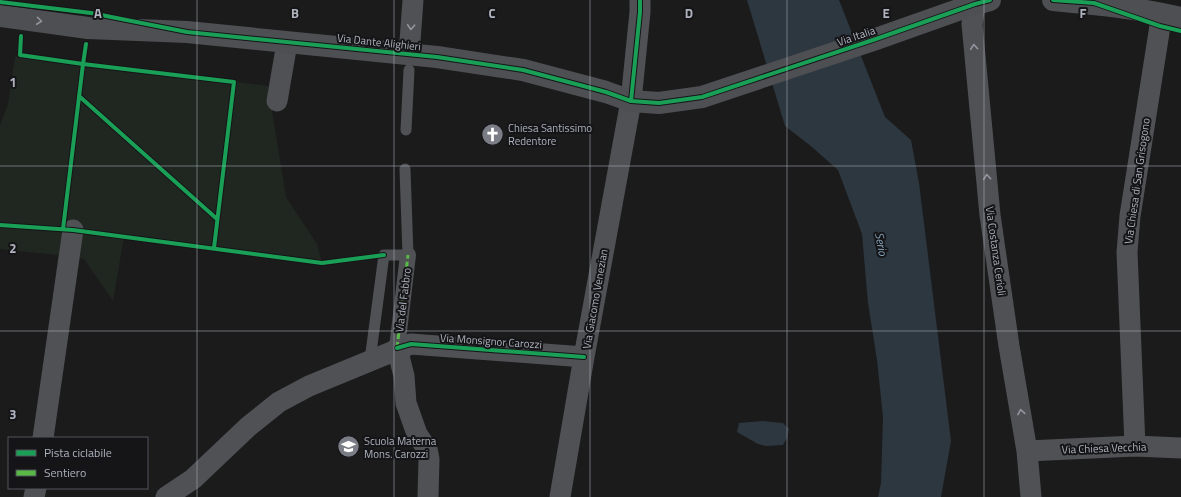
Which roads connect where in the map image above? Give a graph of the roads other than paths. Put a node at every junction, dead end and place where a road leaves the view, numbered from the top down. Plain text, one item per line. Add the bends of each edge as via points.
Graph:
1 (413, 0) edge
2 (640, 0) edge
3 (1053, 0) edge
4 (980, 1) edge
5 (0, 2) edge
6 (0, 16) edge
7 (1174, 16) edge
8 (187, 32) junction
9 (287, 43) junction
10 (409, 62) junction
11 (751, 80) joint
12 (631, 101) junction
13 (277, 102) dead end
14 (406, 130) dead end
15 (405, 169) dead end
16 (73, 230) dead end
17 (408, 255) junction
18 (397, 348) junction
19 (584, 357) junction
20 (370, 360) junction
21 (43, 437) edge
22 (1135, 446) junction
23 (1181, 448) edge
24 (1027, 451) junction
25 (166, 497) edge
26 (428, 497) edge
27 (560, 497) edge
28 (1031, 497) edge

1 -> 10 street
2 - 12 street, Via Giacomo Venezian
3 - 7 main road via 1094,3
4 - 11 main road, Via Italia via 876,39
24 -> 4 street, Via Costanza Cerioli via 990,215 972,24
5 - 8 main road, Via Dante Alighieri via 90,13
6 -> 8 main road, Via Dante Alighieri via 88,28
7 - 22 street, Via Chiesa di San Grisogono via 1160,26 1130,216 1127,252
8 - 9 main road, Via Dante Alighieri
9 - 10 main road, Via Dante Alighieri
9 - 13 street
10 - 12 main road, Via Dante Alighieri via 437,57 523,70
10 - 14 lane
11 - 12 main road, Via Dante Alighieri via 702,97 659,103
12 - 19 street, Via Giacomo Venezian
15 - 17 lane, Via del Fabbro
16 - 21 street
17 - 18 street, Via del Fabbro
17 - 20 lane via 384,255
18 - 19 street, Via Monsignor Carozzi via 411,344
18 - 20 street, Via Monsignor Carozzi
18 - 26 street, Via del Fabbro via 404,376 406,403 417,434 430,459
19 - 27 street, Via Giacomo Venezian
20 - 25 street, Via Monsignor Carozzi via 279,402 192,479
22 - 23 street, Via Chiesa Vecchia
22 - 24 street, Via Chiesa Vecchia
24 - 28 street, Via Costanza Cerioli

